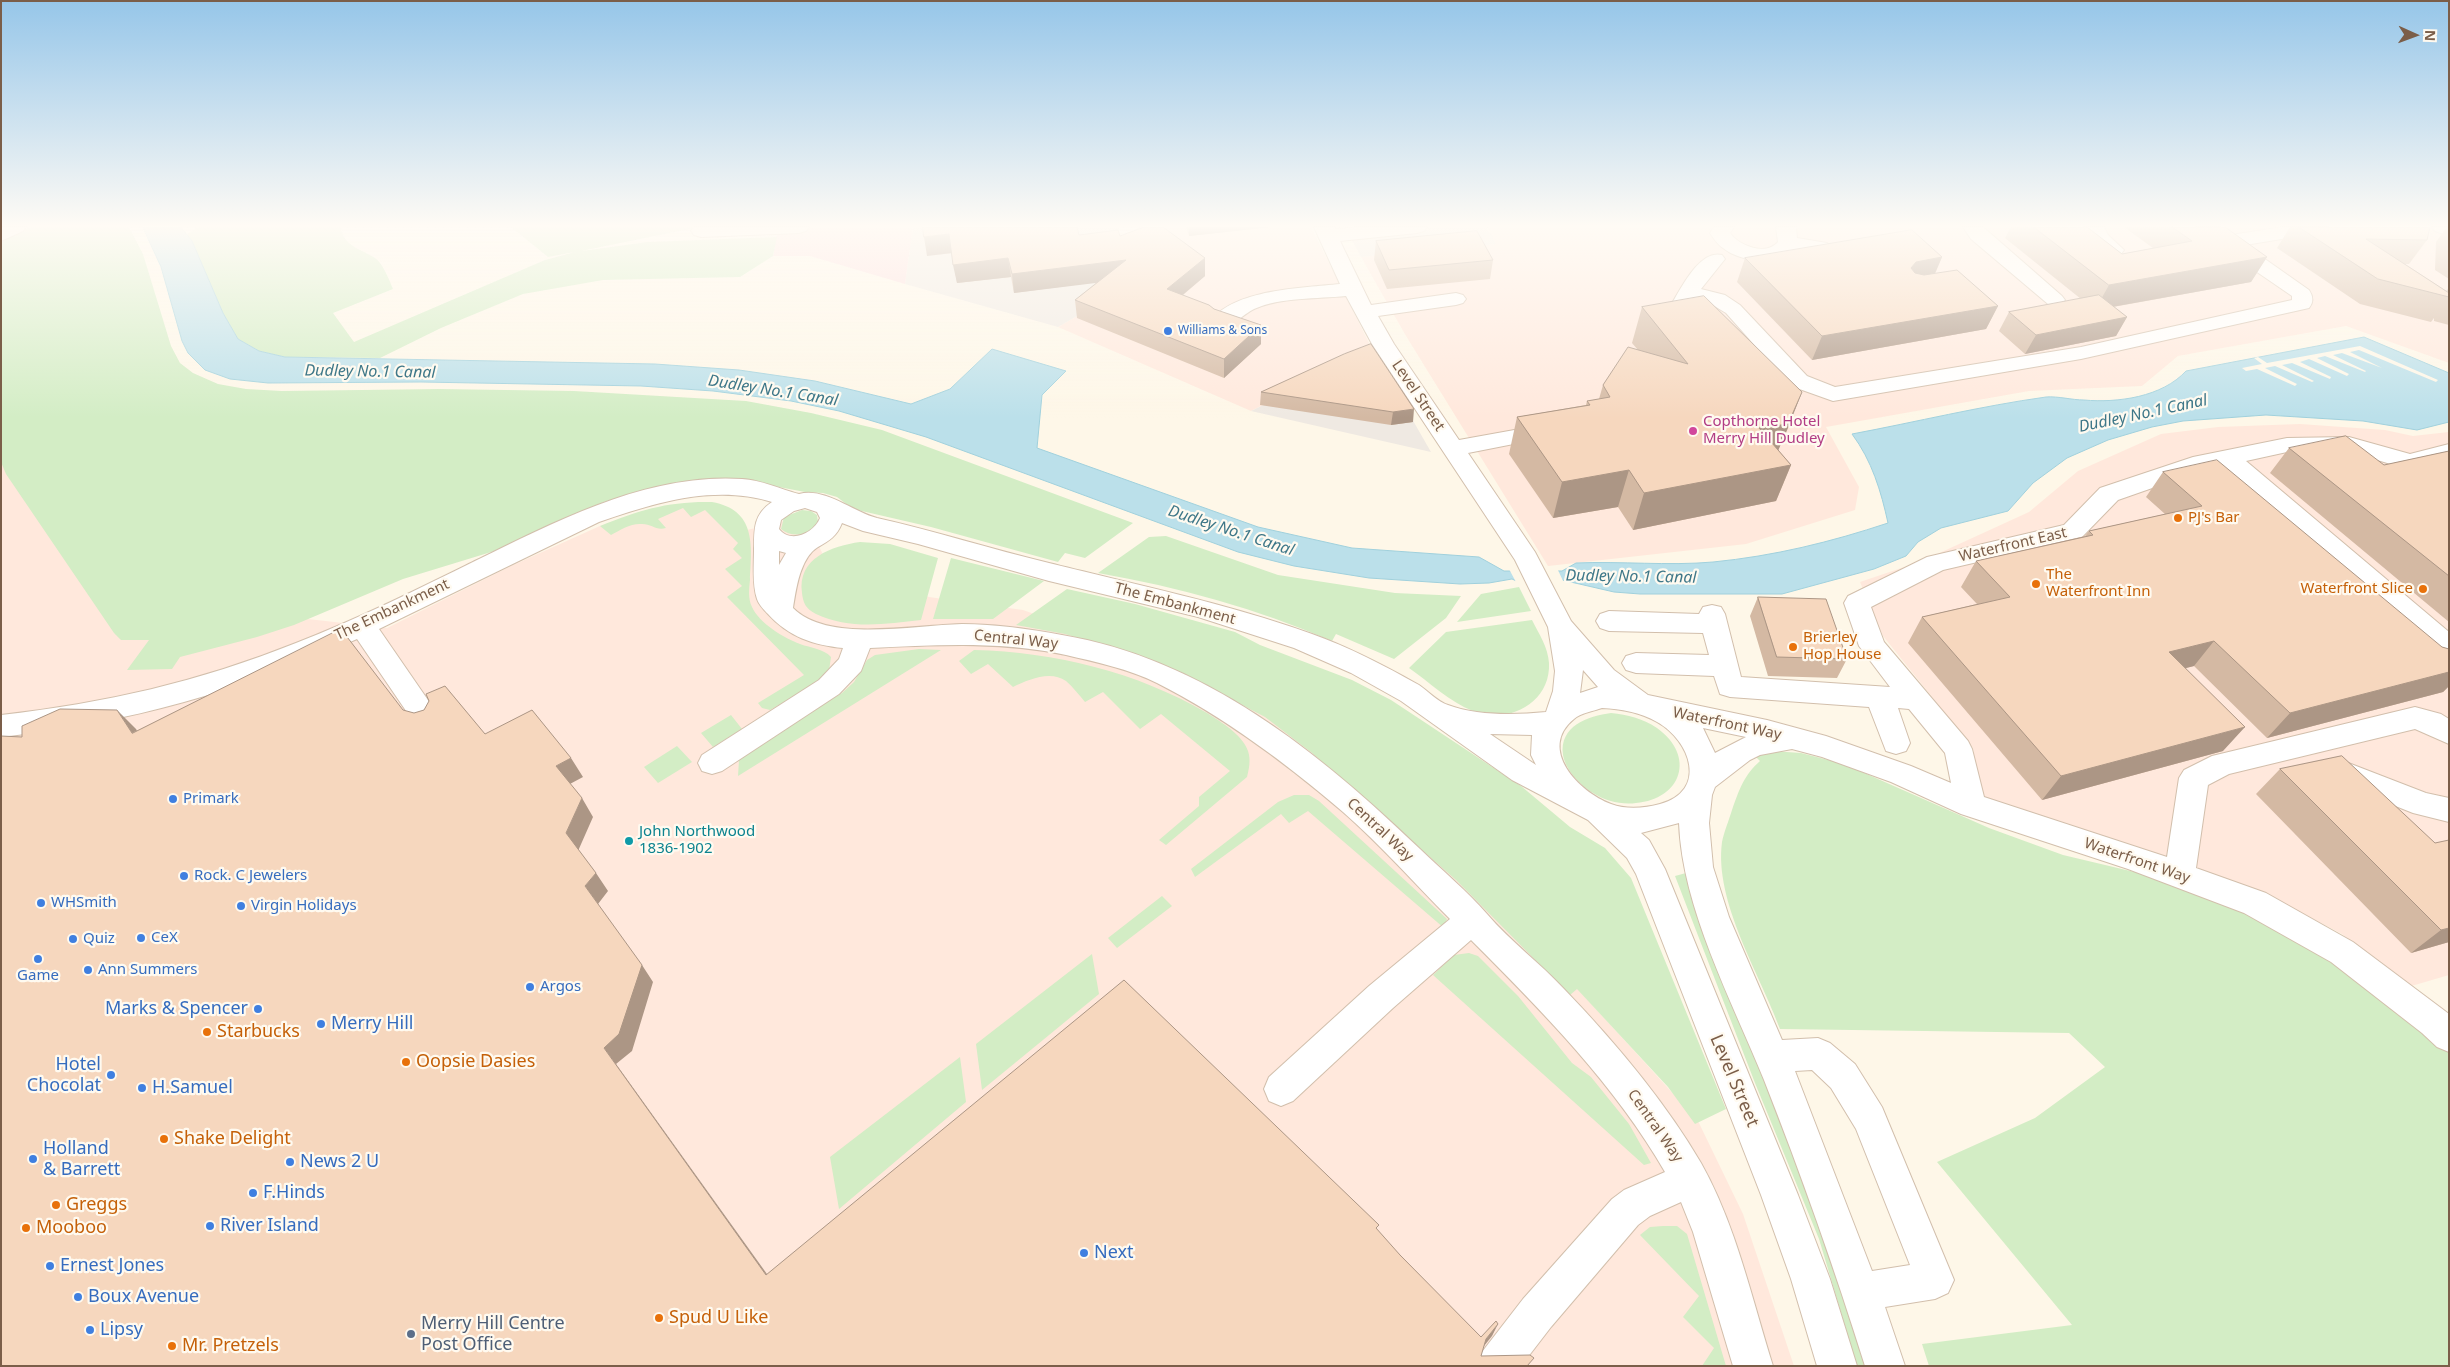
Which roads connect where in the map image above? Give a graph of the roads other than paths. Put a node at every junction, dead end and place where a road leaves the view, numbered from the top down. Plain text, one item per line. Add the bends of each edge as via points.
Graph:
1 (1334, 291) edge
2 (1353, 291) edge
3 (1690, 291) edge
4 (2043, 291) edge
5 (2297, 291) edge
6 (1456, 299) dead end
7 (2054, 300) dead end
8 (1365, 312) junction
9 (1221, 322) edge
10 (1531, 434) edge
11 (1454, 448) junction
12 (2449, 451) edge
13 (2228, 458) junction
14 (2193, 465) junction
15 (2215, 484) edge
16 (658, 496) junction
17 (797, 501) junction
18 (827, 507) junction
19 (766, 528) junction
20 (892, 530) junction
21 (812, 540) junction
22 (457, 580) junction
23 (780, 609) junction
24 (1609, 621) dead end
25 (362, 626) junction
26 (1561, 627) junction
27 (860, 639) junction
28 (305, 651) junction
29 (2444, 660) edge
30 (1636, 663) dead end
31 (1725, 666) junction
32 (1880, 697) junction
33 (1916, 699) junction
34 (137, 704) junction
35 (1647, 704) junction
36 (104, 711) junction
37 (1444, 715) junction
38 (1555, 718) junction
39 (427, 719) edge
40 (1, 726) edge
41 (2449, 733) edge
42 (1797, 740) junction
43 (1896, 743) dead end
44 (2283, 750) junction
45 (712, 763) dead end
46 (1700, 788) junction
47 (1571, 797) junction
48 (1971, 805) junction
49 (2449, 810) edge
50 (1600, 814) junction
51 (2180, 875) junction
52 (1473, 919) junction
53 (2449, 1036) edge
54 (1771, 1057) junction
55 (1281, 1089) dead end
56 (1690, 1180) junction
57 (1861, 1292) junction
58 (1496, 1366) edge
59 (1753, 1366) edge
60 (1837, 1366) edge
61 (1885, 1366) edge

1 - 9 street via 1272,297 1247,305
2 - 8 street, Level Street
3 - 5 street via 1686,299 1718,299 1733,309 1799,381 1833,394 2081,353 2302,304 2302,294
4 - 7 street
6 - 8 street
8 - 11 street, Level Street via 1414,392
10 - 11 street
11 - 26 street, Level Street via 1526,558
12 - 13 street, Waterfront East via 2410,462 2349,444 2287,445
13 - 14 street, Waterfront East
13 - 29 street
14 - 15 street
14 - 33 street, Waterfront East via 2109,494 2072,532 1936,562 1857,603 1872,646
16 - 17 street, The Embankment via 715,487 743,487
16 - 19 street, The Embankment via 692,495 742,503 756,511
16 - 22 street, The Embankment via 590,516
17 - 18 street, The Embankment
17 - 19 street via 772,514
18 - 20 street, The Embankment via 863,523
18 - 21 street via 831,523 827,530
19 - 21 street, The Embankment via 775,540 786,544
19 - 23 street, Central Way via 770,599
20 - 21 street, The Embankment via 867,529
20 - 37 street, The Embankment via 1201,608 1303,641 1361,666
21 - 23 street via 789,566
22 - 25 street, The Embankment
22 - 34 street via 405,592 345,622 280,648 202,671
23 - 27 street, Central Way via 803,629 822,636
24 - 31 street via 1713,619
25 - 28 street, The Embankment
25 - 39 street
26 - 35 street via 1604,677
26 - 38 street via 1570,671 1568,692
27 - 45 street via 852,664 830,687
27 - 52 street, Central Way via 965,634 1030,639 1094,652 1165,674 1241,718 1354,804
28 - 34 street, The Embankment via 212,684
28 - 36 street via 268,678 237,693 157,715
30 - 31 street
31 - 32 street via 1730,688
32 - 33 street
32 - 43 street
33 - 48 street, Waterfront East via 1958,749
34 - 36 street, The Embankment
35 - 38 street via 1619,697 1585,700
35 - 42 street, Waterfront Way
35 - 46 street via 1684,728 1694,740 1704,768
36 - 40 street, The Embankment via 55,721
37 - 38 street, The Embankment via 1497,726 1521,727
37 - 47 street, The Embankment via 1522,772
38 - 47 street via 1545,736 1544,751 1548,768
41 - 44 street via 2431,722 2415,718
42 - 46 street, Waterfront Way via 1747,747 1736,753
42 - 48 street, Waterfront Way via 1901,774
44 - 49 street via 2423,804
44 - 51 street via 2222,764 2194,778
46 - 50 street via 1684,808 1660,818 1622,820
46 - 54 street via 1694,823 1698,867 1714,917
47 - 50 street
48 - 51 street, Waterfront Way
50 - 60 street, Level Street via 1638,849 1650,869 1778,1184
51 - 53 street, Waterfront Way via 2255,903 2342,952
52 - 55 street via 1381,997
52 - 56 street, Central Way via 1553,1000 1613,1069 1663,1134
54 - 57 street
54 - 57 street via 1818,1054 1843,1076 1870,1119 1935,1280
56 - 58 street via 1637,1203 1625,1212
56 - 59 street, Central Way via 1712,1232
57 - 61 street

